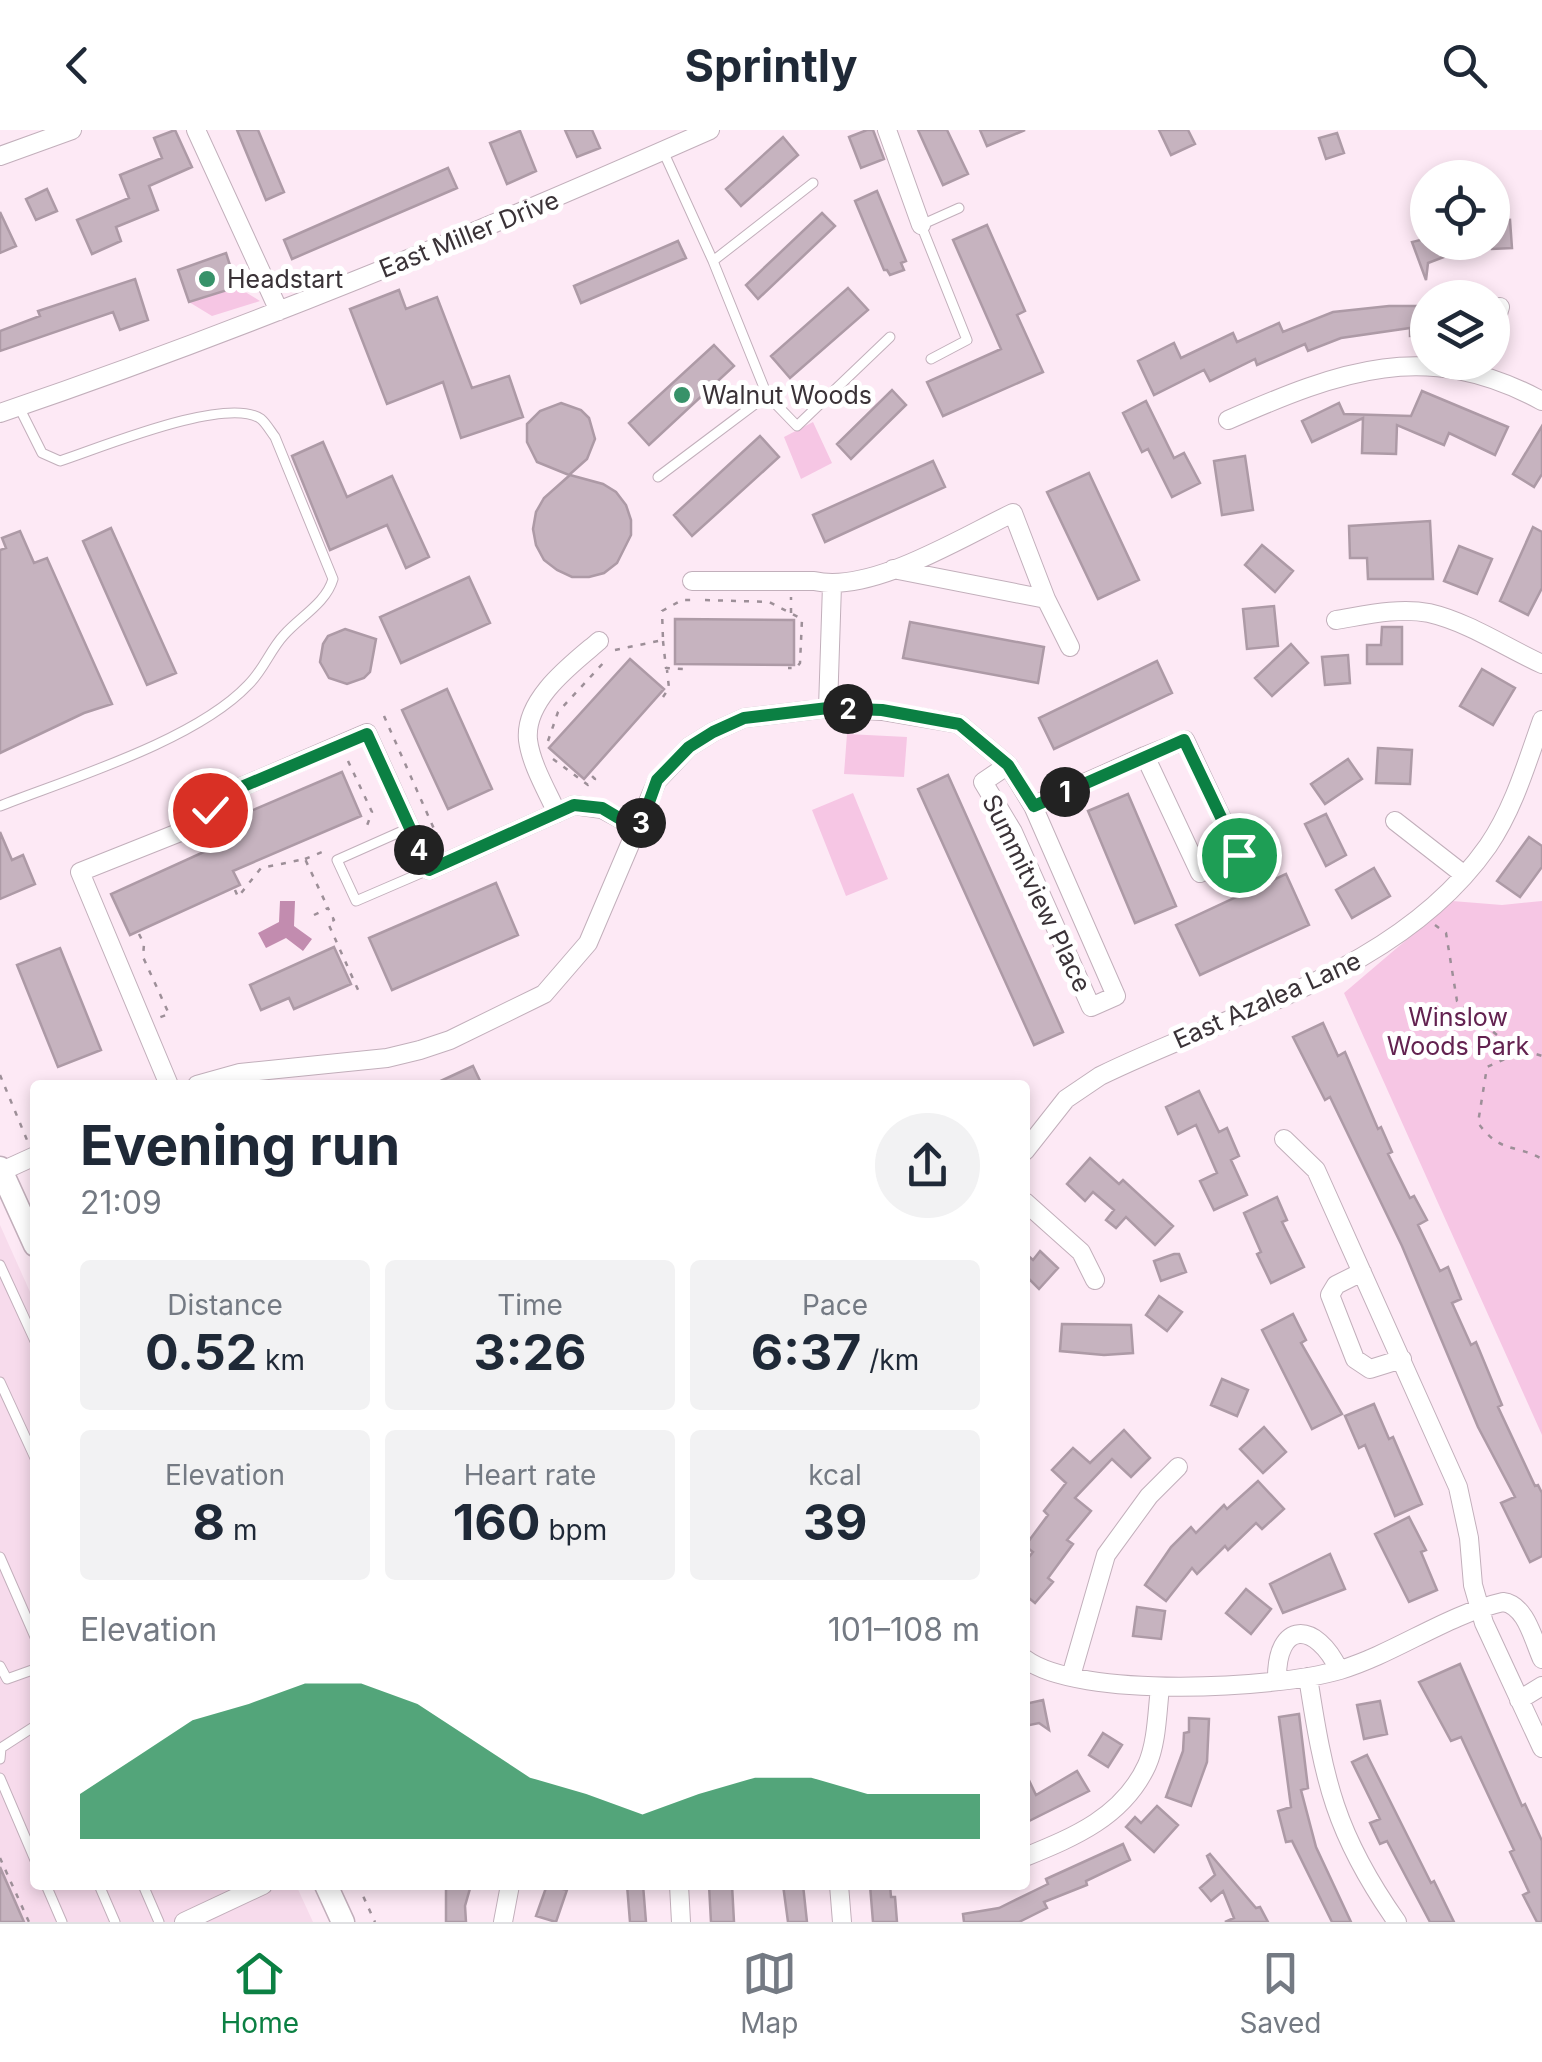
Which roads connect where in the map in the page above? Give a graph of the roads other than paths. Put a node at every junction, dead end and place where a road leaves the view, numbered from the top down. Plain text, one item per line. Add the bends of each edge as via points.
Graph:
1 (72, 130) edge
2 (196, 130) edge
3 (710, 130) edge
4 (887, 130) edge
5 (663, 150) junction
6 (0, 156) edge
7 (813, 183) dead end
8 (958, 208) dead end
9 (922, 225) junction
10 (713, 261) junction
11 (279, 312) junction
12 (890, 337) dead end
13 (931, 359) dead end
14 (1410, 367) edge
15 (1503, 380) edge
16 (767, 395) junction
17 (1542, 401) edge
18 (19, 407) junction
19 (0, 413) edge
20 (1228, 420) dead end
21 (658, 476) dead end
22 (892, 569) junction
23 (692, 581) dead end
24 (832, 585) junction
25 (1046, 599) junction
26 (1336, 620) dead end
27 (598, 641) dead end
28 (1070, 647) dead end
29 (1542, 664) edge
30 (828, 708) junction
31 (1542, 720) edge
32 (1145, 756) junction
33 (1008, 765) junction
34 (0, 806) edge
35 (1034, 806) junction
36 (557, 813) junction
37 (1395, 821) dead end
38 (409, 828) junction
39 (639, 830) junction
40 (429, 870) junction
41 (1462, 874) junction
42 (307, 1076) edge
43 (168, 1080) edge
44 (215, 1080) edge
45 (1284, 1139) dead end
46 (1030, 1146) edge
47 (30, 1158) edge
48 (0, 1171) edge
49 (1030, 1206) edge
50 (30, 1234) edge
51 (0, 1265) edge
52 (1362, 1272) junction
53 (1095, 1280) dead end
54 (30, 1331) edge
55 (1402, 1359) junction
56 (0, 1382) edge
57 (30, 1447) edge
58 (1178, 1467) dead end
59 (1, 1561) edge
60 (1480, 1610) junction
61 (30, 1626) edge
62 (1542, 1659) edge
63 (1030, 1662) edge
64 (0, 1666) edge
65 (1338, 1670) junction
66 (30, 1671) edge
67 (1071, 1676) junction
68 (1308, 1677) junction
69 (3, 1680) edge
70 (1276, 1680) junction
71 (1542, 1686) edge
72 (1160, 1688) junction
73 (1519, 1700) junction
74 (30, 1729) edge
75 (1542, 1748) edge
76 (0, 1759) edge
77 (0, 1778) edge
78 (30, 1848) edge
79 (1030, 1855) edge
80 (48, 1890) edge
81 (101, 1890) edge
82 (145, 1890) edge
83 (252, 1890) edge
84 (328, 1890) edge
85 (509, 1890) edge
86 (679, 1890) edge
87 (839, 1890) edge
88 (62, 1922) edge
89 (115, 1922) edge
90 (159, 1922) edge
91 (184, 1922) edge
92 (342, 1922) edge
93 (503, 1922) edge
94 (681, 1922) edge
95 (842, 1922) edge
96 (1397, 1922) edge

1 - 6 street
2 - 11 street
3 - 5 street, East Miller Drive
4 - 9 street
5 - 10 lane
5 - 11 street, East Miller Drive
7 - 10 lane
8 - 9 lane
9 - 13 lane via 967,340
10 - 16 lane
11 - 18 street, East Miller Drive
12 - 16 lane via 798,426
14 - 20 street via 1353,372
15 - 17 street
16 - 21 lane
18 - 19 street, East Miller Drive
18 - 34 lane via 42,453 60,462 210,412 261,419 333,578 328,596 273,646 250,684 206,719
22 - 24 street
22 - 25 street
22 - 25 street via 1013,513
23 - 24 street
24 - 30 street
25 - 28 street
26 - 29 street via 1427,613
27 - 36 street via 552,681 532,716 528,739
30 - 33 street via 959,724
30 - 39 street via 744,718 701,739 657,780
31 - 41 street, East Azalea Lane via 1498,829
32 - 32 street via 1184,740 1239,855 1200,873
32 - 35 street
33 - 35 street
33 - 35 street, Summitview Place via 984,782 1091,1006 1116,996
36 - 39 street via 574,805 602,808
36 - 40 street
37 - 41 street
38 - 40 street
38 - 40 lane via 337,860 356,901
38 - 43 street via 367,734 239,788 183,832 80,872
39 - 42 street via 588,943 544,994 450,1040
41 - 46 street, East Azalea Lane via 1422,916 1352,964 1100,1076 1066,1099
42 - 44 street via 240,1073
45 - 52 street via 1316,1170
47 - 48 street
48 - 50 street
49 - 53 street via 1081,1252
51 - 54 lane
52 - 55 street
52 - 55 street via 1330,1295 1356,1359 1370,1369
55 - 60 street via 1458,1486
56 - 57 lane
58 - 67 street via 1106,1556
59 - 61 lane
60 - 62 street via 1503,1602 1516,1606
60 - 65 street
60 - 73 street
63 - 67 street
64 - 69 lane
65 - 68 street
65 - 70 street via 1320,1641 1301,1634 1279,1653
66 - 69 lane
67 - 72 street
68 - 70 street
68 - 96 street via 1337,1815 1362,1870
70 - 72 street
71 - 73 street
72 - 79 street via 1148,1763 1133,1789 1110,1816
73 - 75 street
74 - 76 lane via 0,1748
77 - 78 lane
80 - 88 lane
81 - 89 lane
82 - 90 lane
83 - 91 street
84 - 92 street
85 - 93 street
86 - 94 street
87 - 95 street

